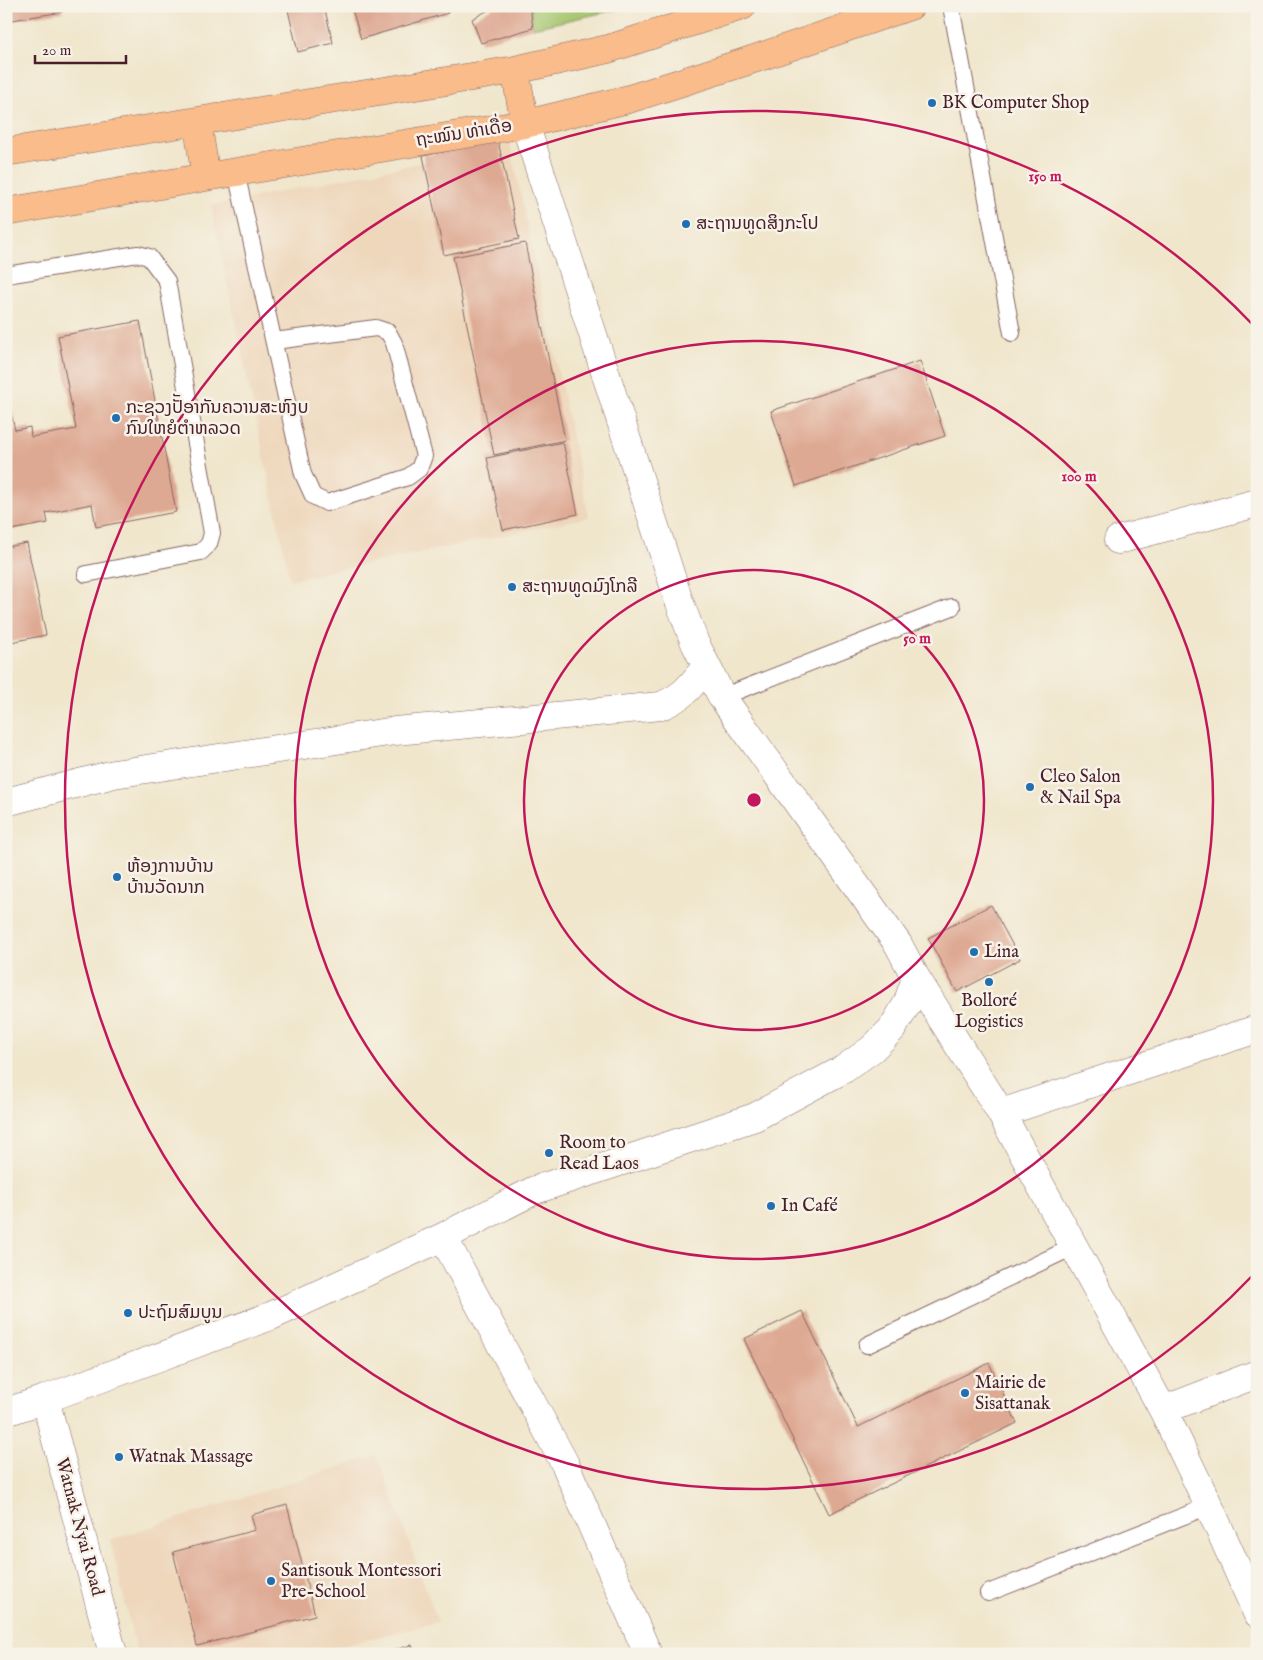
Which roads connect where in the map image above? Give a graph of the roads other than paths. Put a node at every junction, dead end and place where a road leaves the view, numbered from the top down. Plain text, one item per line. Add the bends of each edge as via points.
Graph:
1 (742, 6) edge
2 (910, 6) edge
3 (951, 6) edge
4 (515, 70) junction
5 (197, 121) junction
6 (525, 124) junction
7 (6, 152) edge
8 (236, 172) junction
9 (206, 177) junction
10 (6, 212) edge
11 (6, 275) edge
12 (1012, 333) dead end
13 (274, 341) junction
14 (1257, 504) edge
15 (1118, 540) dead end
16 (86, 574) dead end
17 (952, 607) dead end
18 (706, 667) junction
19 (722, 696) junction
20 (6, 802) edge
21 (916, 978) junction
22 (1257, 1029) edge
23 (1001, 1113) junction
24 (443, 1237) junction
25 (1073, 1247) junction
26 (867, 1345) dead end
27 (1257, 1374) edge
28 (45, 1399) junction
29 (1163, 1410) junction
30 (6, 1412) edge
31 (1209, 1506) junction
32 (988, 1593) dead end
33 (1257, 1613) edge
34 (113, 1654) edge
35 (648, 1654) edge

1 - 4 main road via 608,49
2 - 6 main road, ຖະໝົນ ທ່າເດື່ອ via 629,99
3 - 12 lane
4 - 5 main road
4 - 6 main road
5 - 7 main road
5 - 9 main road
6 - 8 main road, ຖະໝົນ ທ່າເດື່ອ
6 - 18 street via 678,598
8 - 9 main road, ຖະໝົນ ທ່າເດື່ອ
8 - 13 lane
9 - 10 main road, ຖະໝົນ ທ່າເດື່ອ
11 - 16 lane via 138,254 149,257 167,281 212,533 209,544 201,552
13 - 13 lane via 376,328 388,332 394,343 424,456 419,469 408,477 327,503 313,496 303,474
14 - 15 street
17 - 19 lane
18 - 19 street
18 - 20 street via 691,687 662,706 395,731 114,774
19 - 21 street via 898,944
21 - 23 street
21 - 24 street via 907,1004 892,1029 872,1049 844,1069 755,1117 535,1190
22 - 23 street
23 - 25 street
24 - 28 street via 271,1316
24 - 35 street via 565,1464
25 - 26 lane
25 - 29 street
27 - 29 street
28 - 30 street
28 - 34 street, Watnak Nyai Road
29 - 31 street
31 - 32 lane
31 - 33 street

